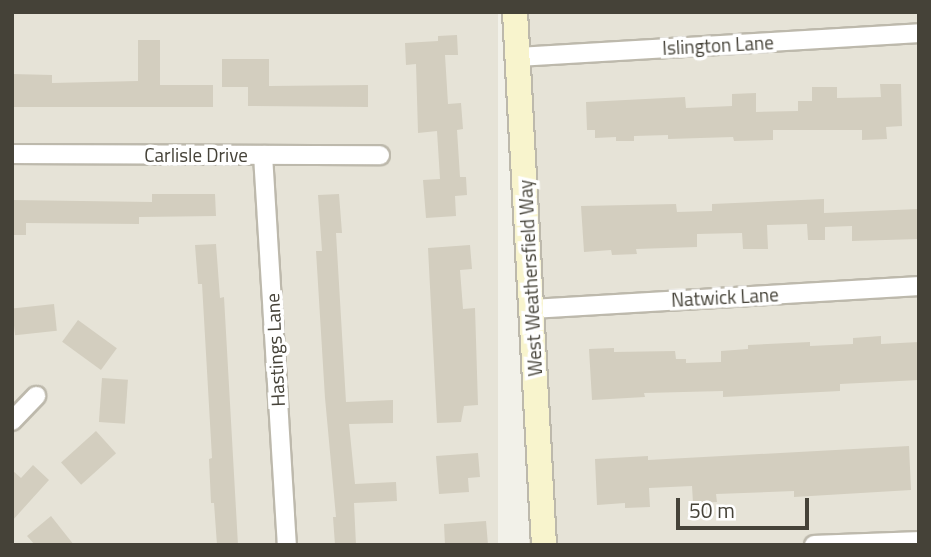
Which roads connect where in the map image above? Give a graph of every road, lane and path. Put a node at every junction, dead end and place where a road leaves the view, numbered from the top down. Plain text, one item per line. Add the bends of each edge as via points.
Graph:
1 (515, 12) edge
2 (919, 33) edge
3 (518, 57) junction
4 (12, 154) edge
5 (263, 155) junction
6 (380, 155) dead end
7 (919, 286) edge
8 (531, 309) junction
9 (36, 396) dead end
10 (12, 421) edge
11 (919, 541) edge
12 (287, 545) edge
13 (544, 545) edge
14 (814, 545) edge

1 - 3 street, West Weathersfield Way
2 - 3 street, Islington Lane
3 - 8 street, West Weathersfield Way
4 - 5 street, Carlisle Drive
5 - 6 street, Carlisle Drive
5 - 12 street, Hastings Lane
7 - 8 street, Natwick Lane
8 - 13 street, West Weathersfield Way
9 - 10 street
11 - 14 street

